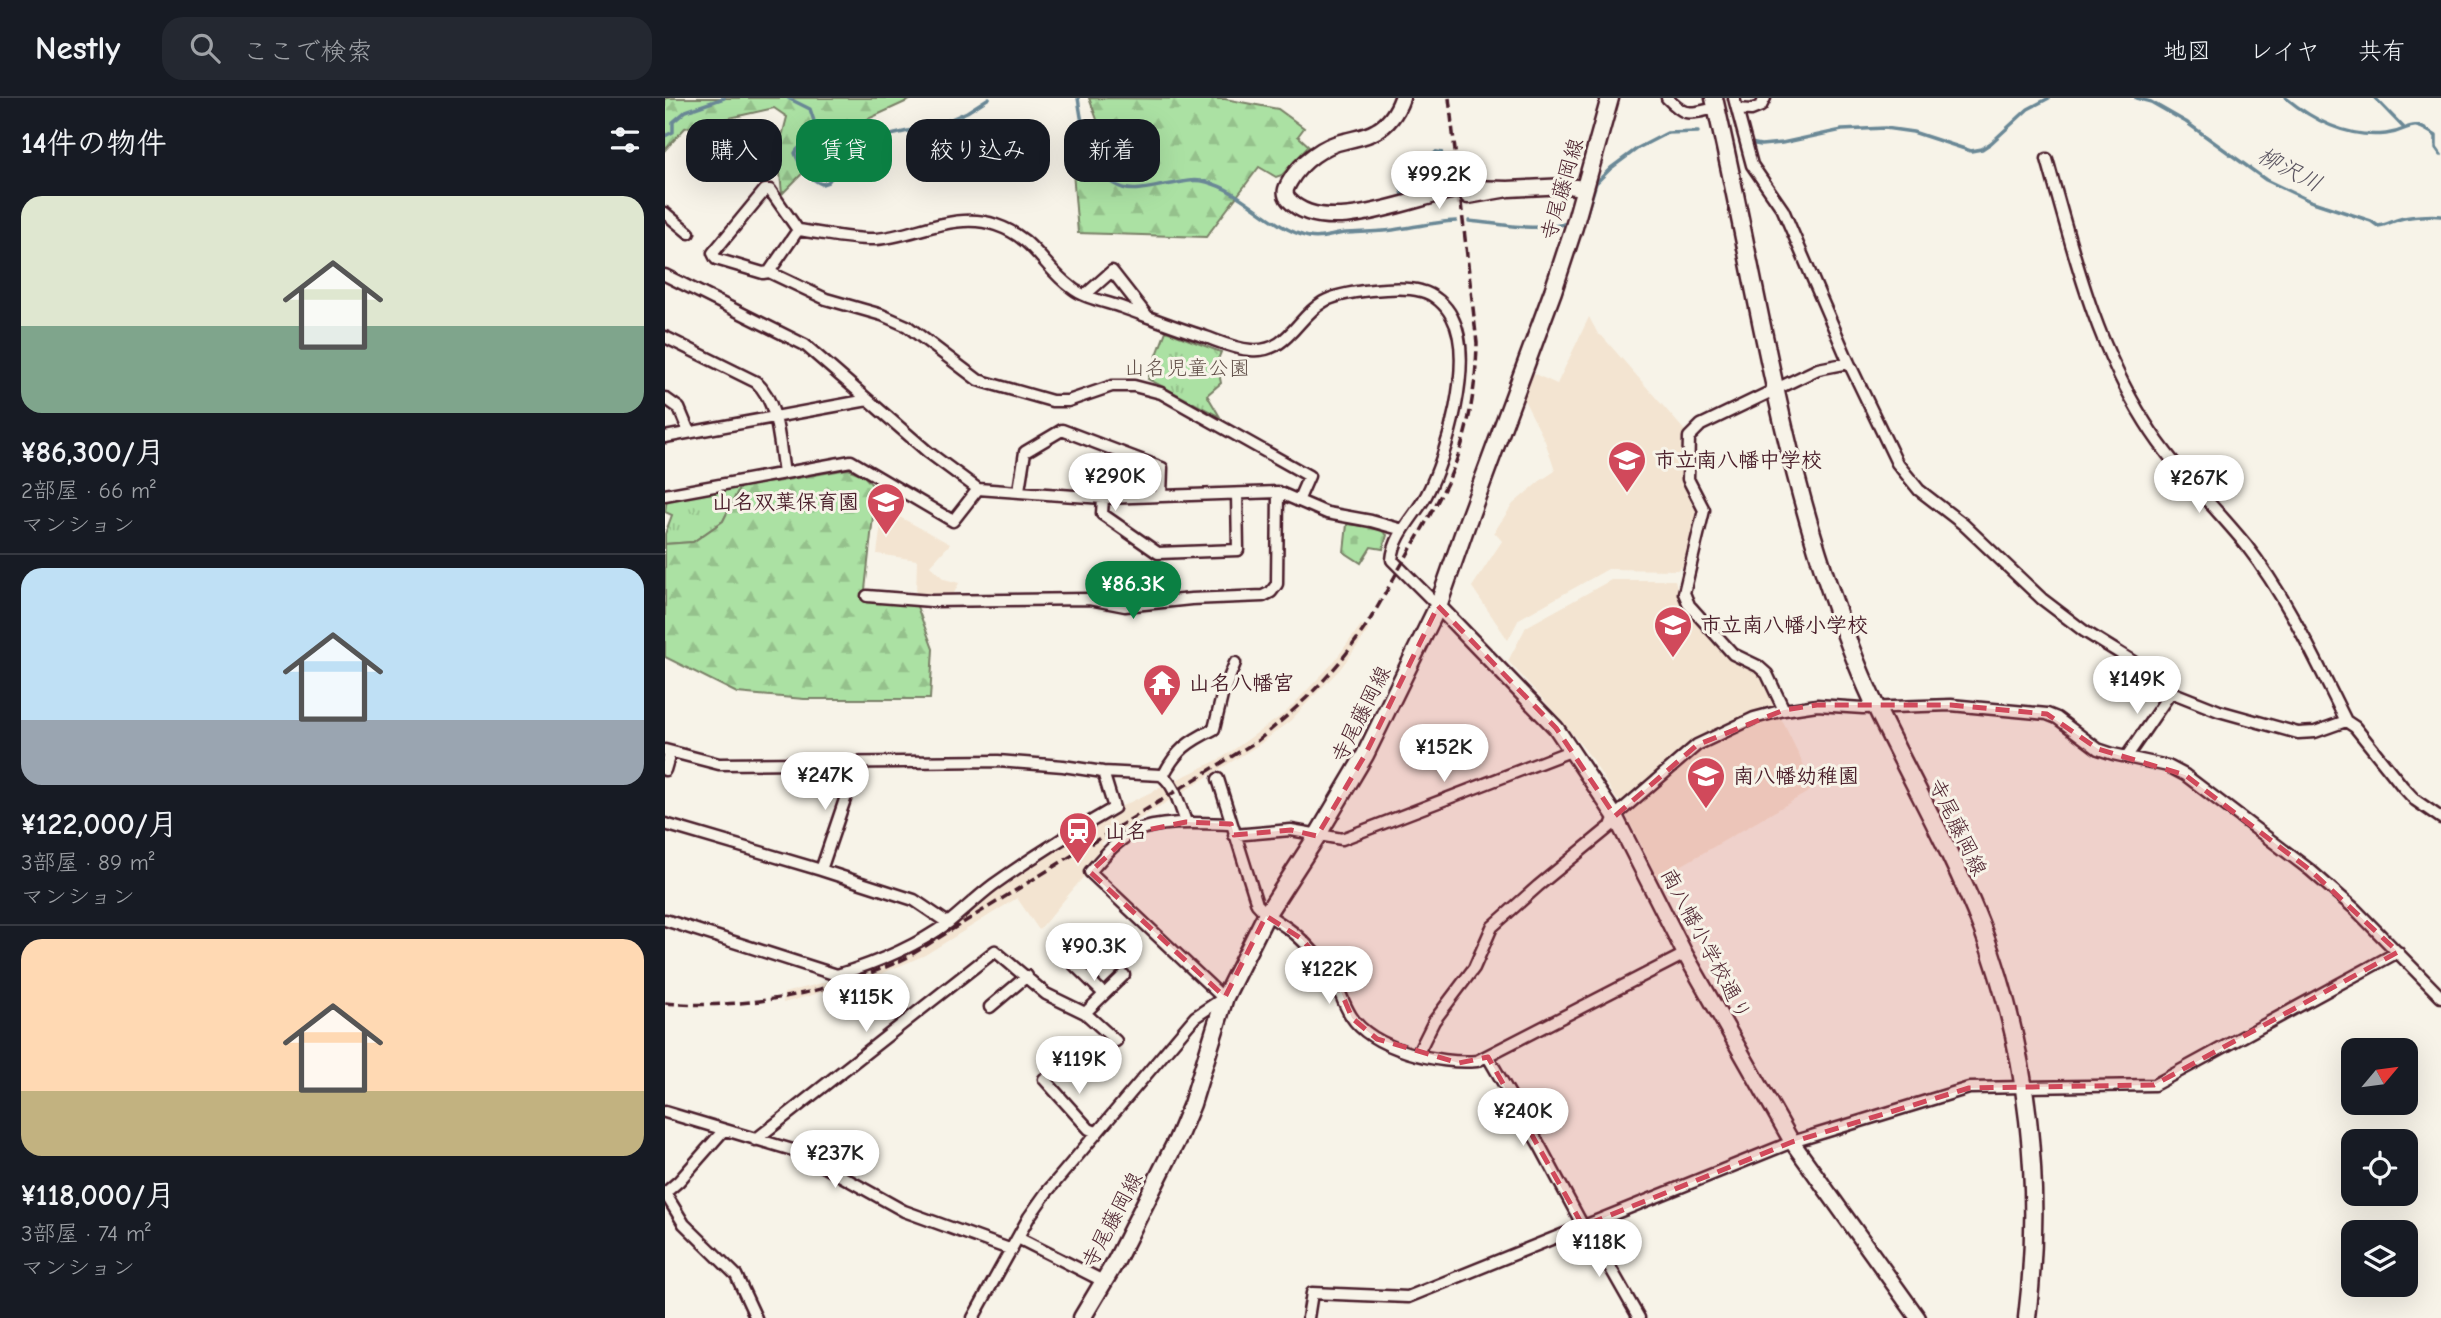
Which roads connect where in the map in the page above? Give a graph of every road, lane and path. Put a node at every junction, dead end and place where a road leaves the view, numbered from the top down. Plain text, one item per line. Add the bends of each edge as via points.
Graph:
1 (1402, 98) edge
2 (1610, 98) edge
3 (1667, 98) edge
4 (1765, 98) edge
5 (1709, 102) edge
6 (1735, 103) edge
7 (2047, 159) dead end
8 (1585, 188) junction
9 (665, 213) edge
10 (797, 230) junction
11 (689, 233) dead end
12 (769, 272) junction
13 (665, 275) edge
14 (1085, 295) junction
15 (1149, 317) junction
16 (665, 337) edge
17 (1849, 363) junction
18 (1776, 389) junction
19 (665, 398) edge
20 (867, 400) junction
21 (774, 418) junction
22 (689, 432) junction
23 (665, 437) edge
24 (783, 473) junction
25 (978, 489) junction
26 (1019, 490) junction
27 (1277, 492) junction
28 (1237, 494) junction
29 (665, 495) edge
30 (1161, 495) junction
31 (1103, 498) junction
32 (1298, 501) junction
33 (1403, 530) junction
34 (867, 596) dead end
35 (1438, 606) junction
36 (1235, 663) dead end
37 (2171, 692) junction
38 (1876, 707) junction
39 (1784, 710) junction
40 (2346, 721) junction
41 (1573, 750) junction
42 (668, 752) edge
43 (2127, 756) junction
44 (857, 764) junction
45 (665, 770) edge
46 (1103, 772) junction
47 (1163, 776) junction
48 (1218, 779) dead end
49 (1615, 816) junction
50 (2441, 818) edge
51 (1186, 822) junction
52 (665, 824) edge
53 (1231, 824) junction
54 (1234, 835) junction
55 (1317, 836) junction
56 (821, 870) junction
57 (1266, 915) junction
58 (665, 920) edge
59 (948, 923) junction
60 (1060, 951) dead end
61 (2398, 952) junction
62 (1685, 954) junction
63 (1124, 975) dead end
64 (1027, 976) junction
65 (1104, 994) junction
66 (1225, 997) junction
67 (2441, 997) edge
68 (990, 1007) dead end
69 (1085, 1013) junction
70 (1116, 1041) dead end
71 (1417, 1055) junction
72 (1487, 1057) junction
73 (1044, 1079) dead end
74 (2023, 1087) junction
75 (665, 1112) edge
76 (723, 1131) junction
77 (1096, 1132) junction
78 (755, 1140) junction
79 (1793, 1142) junction
80 (665, 1193) edge
81 (1585, 1226) junction
82 (1018, 1238) junction
83 (1012, 1250) junction
84 (1103, 1281) junction
85 (756, 1318) edge
86 (973, 1318) edge
87 (1082, 1318) edge
88 (1308, 1318) edge
89 (1639, 1318) edge
90 (1918, 1318) edge
91 (2027, 1318) edge

1 - 8 street via 1383,127 1316,155 1293,176 1285,192 1288,199 1314,213 1337,217 1461,193
2 - 8 main road, 寺尾藤岡線
3 - 5 street via 1682,112 1691,113
4 - 6 street via 1751,110
5 - 18 main road, 寺尾藤岡線
6 - 17 street via 1752,165 1783,210
7 - 40 street via 2108,355 2145,424 2247,546 2288,607
8 - 35 main road, 寺尾藤岡線
9 - 11 street
10 - 12 street
10 - 12 street via 770,190 765,190 713,253 728,264
10 - 14 street via 877,239 943,224 992,223 1027,241 1073,289
12 - 32 street via 826,299 907,326 978,380 1052,401 1068,401 1112,386 1134,386 1309,477
13 - 20 street via 805,345
14 - 15 street
14 - 15 street via 1112,271
15 - 33 street via 1237,348 1267,350 1282,343 1321,303 1348,293 1408,289 1422,291 1443,304 1459,341 1450,436 1427,494
16 - 21 street via 756,382 769,399
17 - 18 street via 1818,369
17 - 37 street via 1897,463 1919,490 1963,524 2042,599
18 - 38 main road, 寺尾藤岡線 via 1811,531
18 - 39 street via 1701,425 1689,437 1688,479 1704,510 1685,593 1689,605 1733,654 1767,674
19 - 22 street via 679,408
20 - 21 street
20 - 25 street
21 - 22 street
21 - 24 street
22 - 23 street
24 - 25 street via 851,461 953,521
24 - 29 street
25 - 26 street
26 - 30 street via 1025,452 1062,430 1162,468
26 - 31 street
27 - 28 street
27 - 32 street
27 - 34 street via 1277,584 1263,596 1125,606 1089,600 931,601
28 - 30 street
28 - 31 street via 1238,550 1158,553 1102,514
30 - 31 street
32 - 33 street via 1327,513
33 - 35 street via 1395,541 1392,560
35 - 41 street, 南八幡小学校通り
35 - 55 main road, 寺尾藤岡線 via 1365,755
36 - 47 street via 1215,729 1181,748
37 - 40 street via 2298,733
37 - 43 street
38 - 39 street via 1817,705
38 - 43 street via 1951,705 2047,714 2098,749
38 - 74 main road, 寺尾藤岡線 via 1980,925 2001,983
39 - 49 street via 1754,718 1697,745
40 - 50 street via 2415,800
41 - 49 street, 南八幡小学校通り
41 - 55 street via 1342,839
42 - 44 street via 719,764
42 - 45 street
43 - 61 street via 2185,775 2309,870
44 - 46 street via 998,761
44 - 56 street
46 - 47 street
46 - 59 street via 1114,808 1052,844
47 - 51 street
48 - 53 street
49 - 62 street, 南八幡小学校通り
49 - 71 street via 1611,826 1492,928 1474,968 1434,1021
51 - 53 street
51 - 66 street via 1132,833 1090,872
52 - 56 street
53 - 54 street
54 - 55 street via 1291,830
54 - 57 street via 1257,904
55 - 57 main road, 寺尾藤岡線
56 - 59 street via 914,900
57 - 66 main road, 寺尾藤岡線
57 - 71 street via 1301,939 1329,970 1352,1018 1377,1039
58 - 59 street via 837,975 879,960
60 - 65 street
61 - 67 street
61 - 74 street via 2154,1085
62 - 72 street
62 - 79 street, 南八幡小学校通り
63 - 65 street
64 - 68 street
64 - 69 street via 1046,994
64 - 78 street via 995,951
65 - 69 street
66 - 77 street via 1195,1017
66 - 84 main road, 寺尾藤岡線 via 1177,1140
69 - 70 street
71 - 72 street via 1459,1063
72 - 81 street
73 - 77 street
74 - 79 street via 1969,1088
74 - 91 main road, 寺尾藤岡線 via 2034,1205
75 - 76 street
76 - 78 street
76 - 80 street
77 - 82 street via 1046,1193
78 - 83 street via 796,1151 904,1211
79 - 81 street
79 - 90 street, 南八幡小学校通り
80 - 85 street via 684,1224 736,1275
81 - 88 street via 1408,1297 1312,1293
81 - 89 street
82 - 83 street
82 - 84 street
83 - 86 street
84 - 87 main road, 寺尾藤岡線

